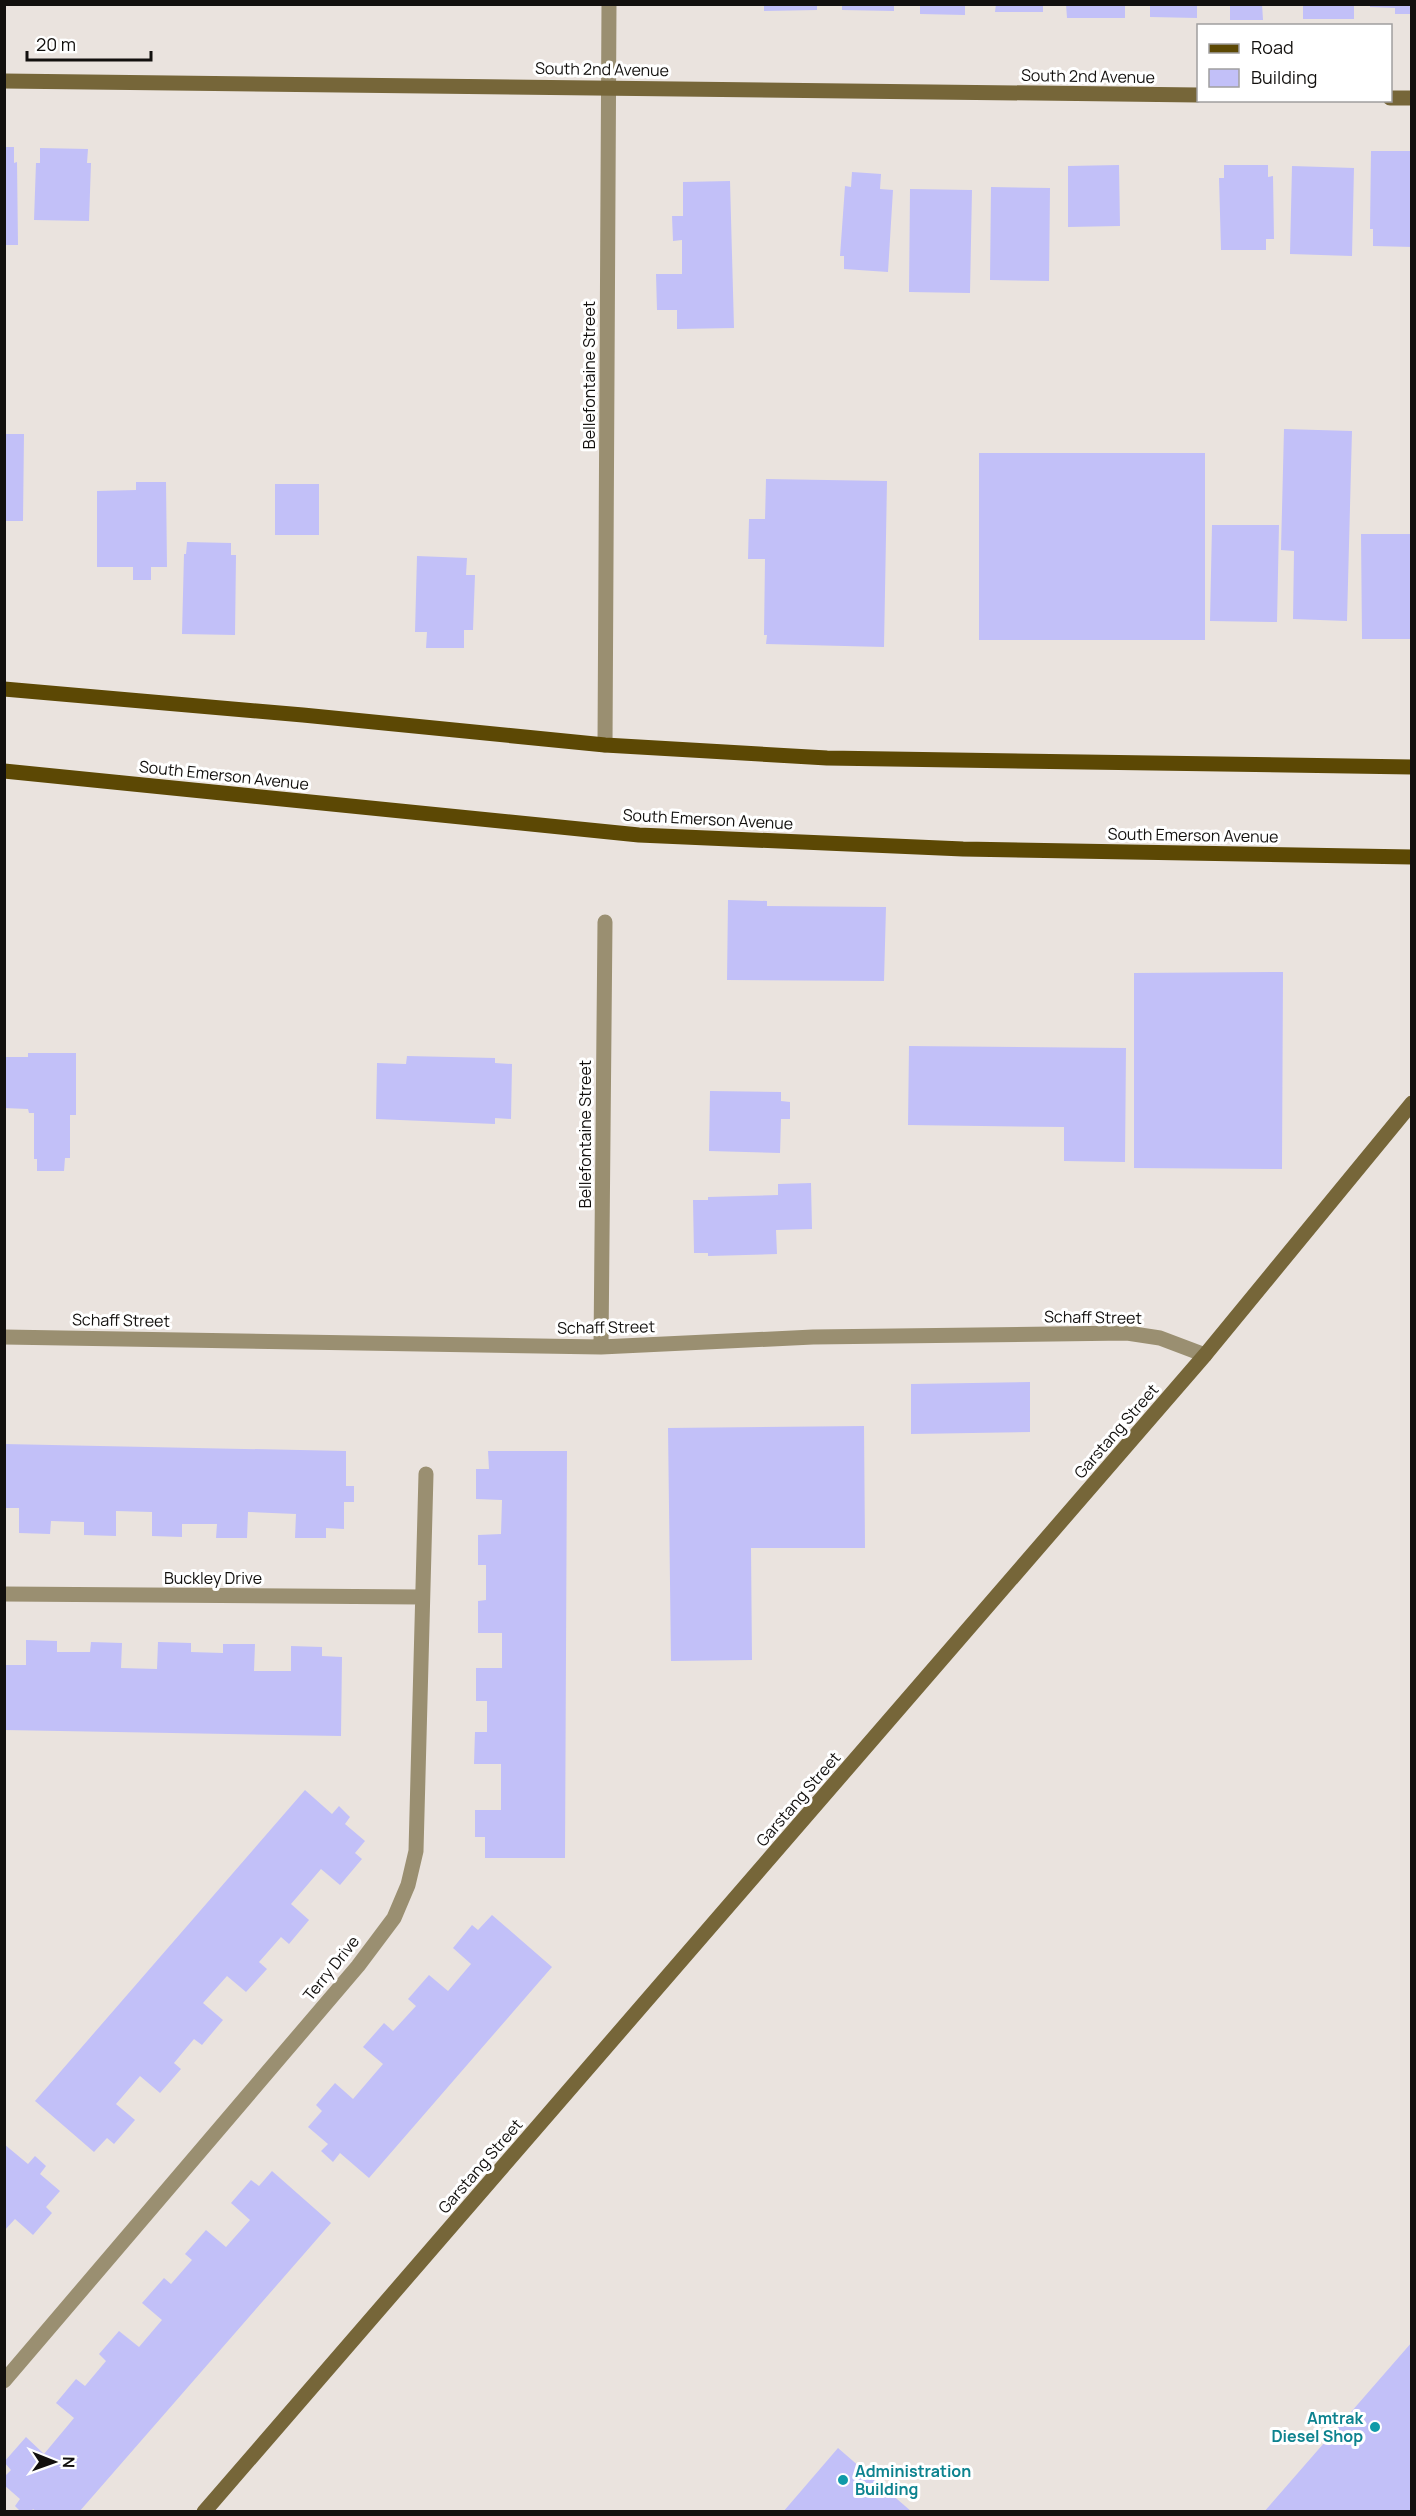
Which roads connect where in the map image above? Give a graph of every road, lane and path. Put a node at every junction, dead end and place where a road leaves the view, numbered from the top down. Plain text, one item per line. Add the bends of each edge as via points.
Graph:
1 (609, 4) edge
2 (4, 81) edge
3 (608, 87) junction
4 (1197, 95) edge
5 (1392, 98) edge
6 (1412, 98) edge
7 (4, 689) edge
8 (605, 745) junction
9 (1412, 767) edge
10 (4, 771) edge
11 (1412, 857) edge
12 (605, 921) dead end
13 (1412, 1103) edge
14 (4, 1337) edge
15 (601, 1347) junction
16 (1205, 1355) junction
17 (426, 1474) dead end
18 (4, 1594) edge
19 (421, 1597) junction
20 (4, 2380) edge
21 (204, 2511) edge

1 - 3 street, Bellefontaine Street
2 - 3 street, South 2nd Avenue
3 - 4 street, South 2nd Avenue
3 - 8 street, Bellefontaine Street
5 - 6 street
7 - 8 main road
8 - 9 main road via 827,758
10 - 11 main road, South Emerson Avenue via 639,835 963,849
12 - 15 street, Bellefontaine Street
13 - 16 street, Garstang Street
14 - 15 street, Schaff Street
15 - 16 street, Schaff Street via 813,1337 1126,1333 1160,1338
16 - 21 street, Garstang Street
17 - 19 street, Terry Drive
18 - 19 street, Buckley Drive
19 - 20 street, Terry Drive via 416,1851 408,1885 394,1918 358,1966

